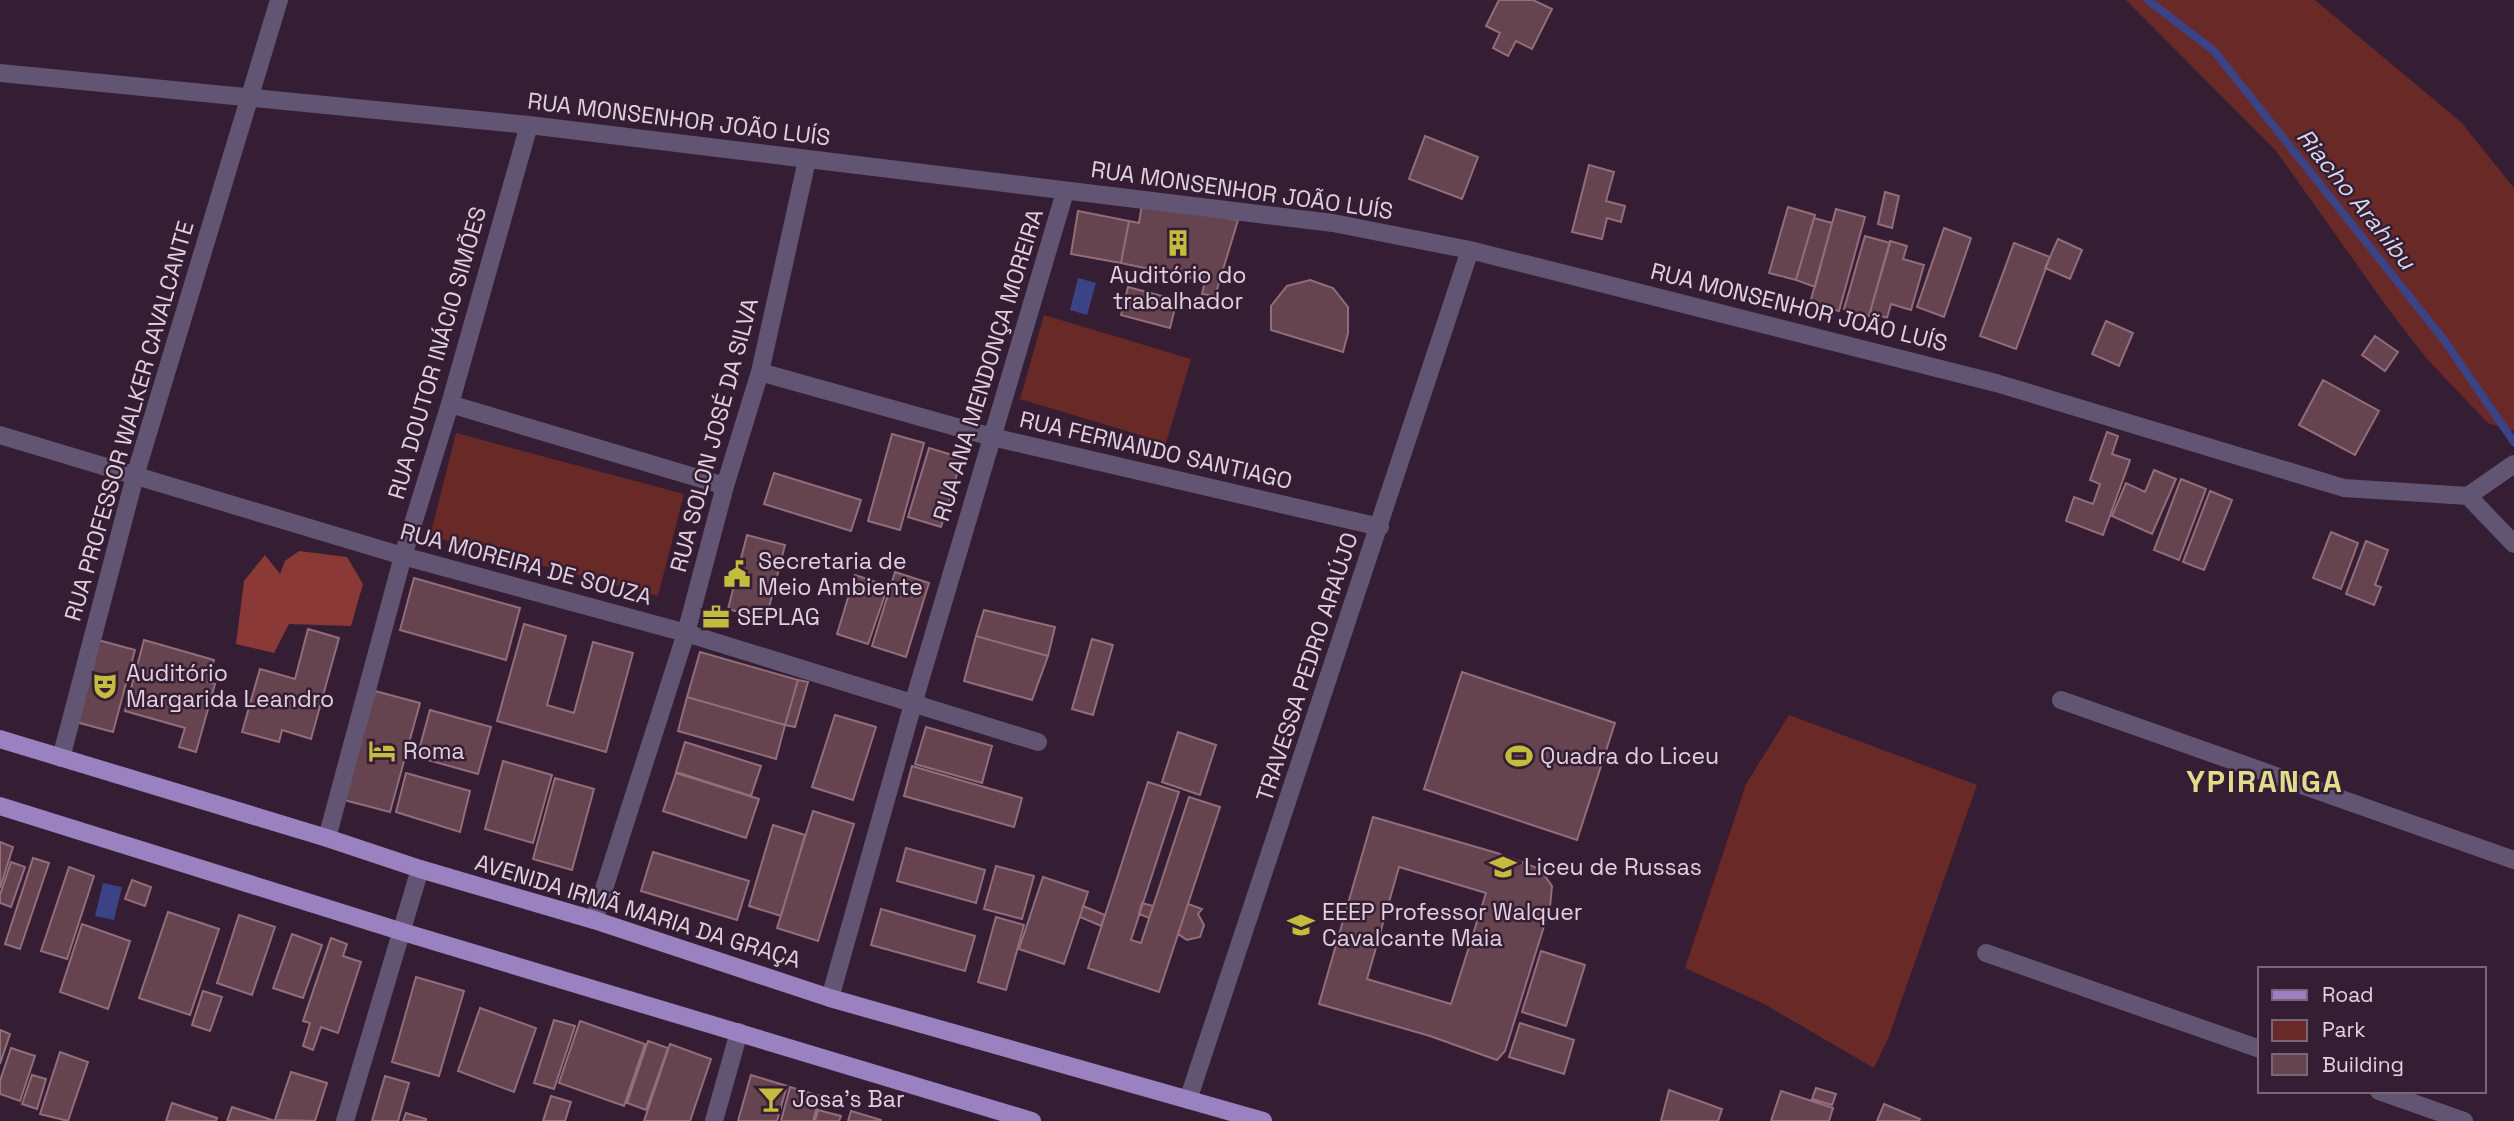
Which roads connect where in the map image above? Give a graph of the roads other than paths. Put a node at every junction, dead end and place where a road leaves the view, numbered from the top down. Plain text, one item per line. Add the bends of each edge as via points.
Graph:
1 (279, 0) edge
2 (0, 73) edge
3 (248, 99) junction
4 (529, 125) junction
5 (807, 160) junction
6 (1065, 192) junction
7 (1469, 250) junction
8 (760, 372) junction
9 (450, 404) junction
10 (0, 435) edge
11 (992, 437) junction
12 (2514, 464) edge
13 (135, 476) junction
14 (725, 485) junction
15 (2468, 496) junction
16 (1380, 527) junction
17 (2514, 544) edge
18 (403, 555) junction
19 (686, 634) junction
20 (2061, 700) dead end
21 (913, 704) junction
22 (0, 739) edge
23 (1038, 742) dead end
24 (61, 758) junction
25 (0, 806) edge
26 (327, 838) junction
27 (2514, 860) edge
28 (420, 869) junction
29 (594, 920) junction
30 (403, 932) junction
31 (1986, 953) dead end
32 (831, 998) junction
33 (739, 1032) junction
34 (2258, 1048) edge
35 (2385, 1093) edge
36 (1188, 1100) junction
37 (345, 1121) edge
38 (714, 1121) edge
39 (1032, 1121) edge
40 (1263, 1121) edge
41 (2464, 1121) edge

1 - 3 street, RUA PROFESSOR WALKER CAVALCANTE
2 - 3 street, RUA MONSENHOR JOÃO LUÍS
3 - 4 street, RUA MONSENHOR JOÃO LUÍS
3 - 13 street, RUA PROFESSOR WALKER CAVALCANTE
4 - 5 street, RUA MONSENHOR JOÃO LUÍS
4 - 9 street, RUA DOUTOR INÁCIO SIMÕES
5 - 6 street, RUA MONSENHOR JOÃO LUÍS
5 - 8 street, RUA SOLON JOSÉ DA SILVA
6 - 7 street, RUA MONSENHOR JOÃO LUÍS via 1333,223
6 - 11 street, RUA ANA MENDONÇA MOREIRA
7 - 15 street, RUA MONSENHOR JOÃO LUÍS via 1996,383 2344,488
7 - 16 street, TRAVESSA PEDRO ARAÚJO
8 - 11 street, RUA FERNANDO SANTIAGO
8 - 14 street, RUA SOLON JOSÉ DA SILVA
9 - 14 street
9 - 18 street, RUA DOUTOR INÁCIO SIMÕES
10 - 13 street, RUA MOREIRA DE SOUZA
11 - 16 street, RUA FERNANDO SANTIAGO
11 - 21 street, RUA ANA MENDONÇA MOREIRA
12 - 15 street
13 - 18 street, RUA MOREIRA DE SOUZA
13 - 24 street, RUA PROFESSOR WALKER CAVALCANTE
14 - 19 street, RUA SOLON JOSÉ DA SILVA
15 - 17 street
16 - 36 street, TRAVESSA PEDRO ARAÚJO
18 - 19 street, RUA MOREIRA DE SOUZA
18 - 26 street, RUA DOUTOR INÁCIO SIMÕES
19 - 21 street, RUA MOREIRA DE SOUZA
19 - 29 street, RUA SOLON JOSÉ DA SILVA
20 - 27 street
21 - 23 street, RUA MOREIRA DE SOUZA
21 - 32 street, RUA ANA MENDONÇA MOREIRA
22 - 24 main road, AVENIDA IRMÃ MARIA DA GRAÇA
24 - 26 main road, AVENIDA IRMÃ MARIA DA GRAÇA
25 - 30 main road
26 - 28 main road, AVENIDA IRMÃ MARIA DA GRAÇA
28 - 29 main road, AVENIDA IRMÃ MARIA DA GRAÇA
28 - 30 street
29 - 32 main road, AVENIDA IRMÃ MARIA DA GRAÇA
30 - 33 main road
30 - 37 street
31 - 34 street
32 - 36 main road, AVENIDA IRMÃ MARIA DA GRAÇA
33 - 38 street
33 - 39 main road
35 - 41 street
36 - 40 main road, AVENIDA IRMÃ MARIA DA GRAÇA

